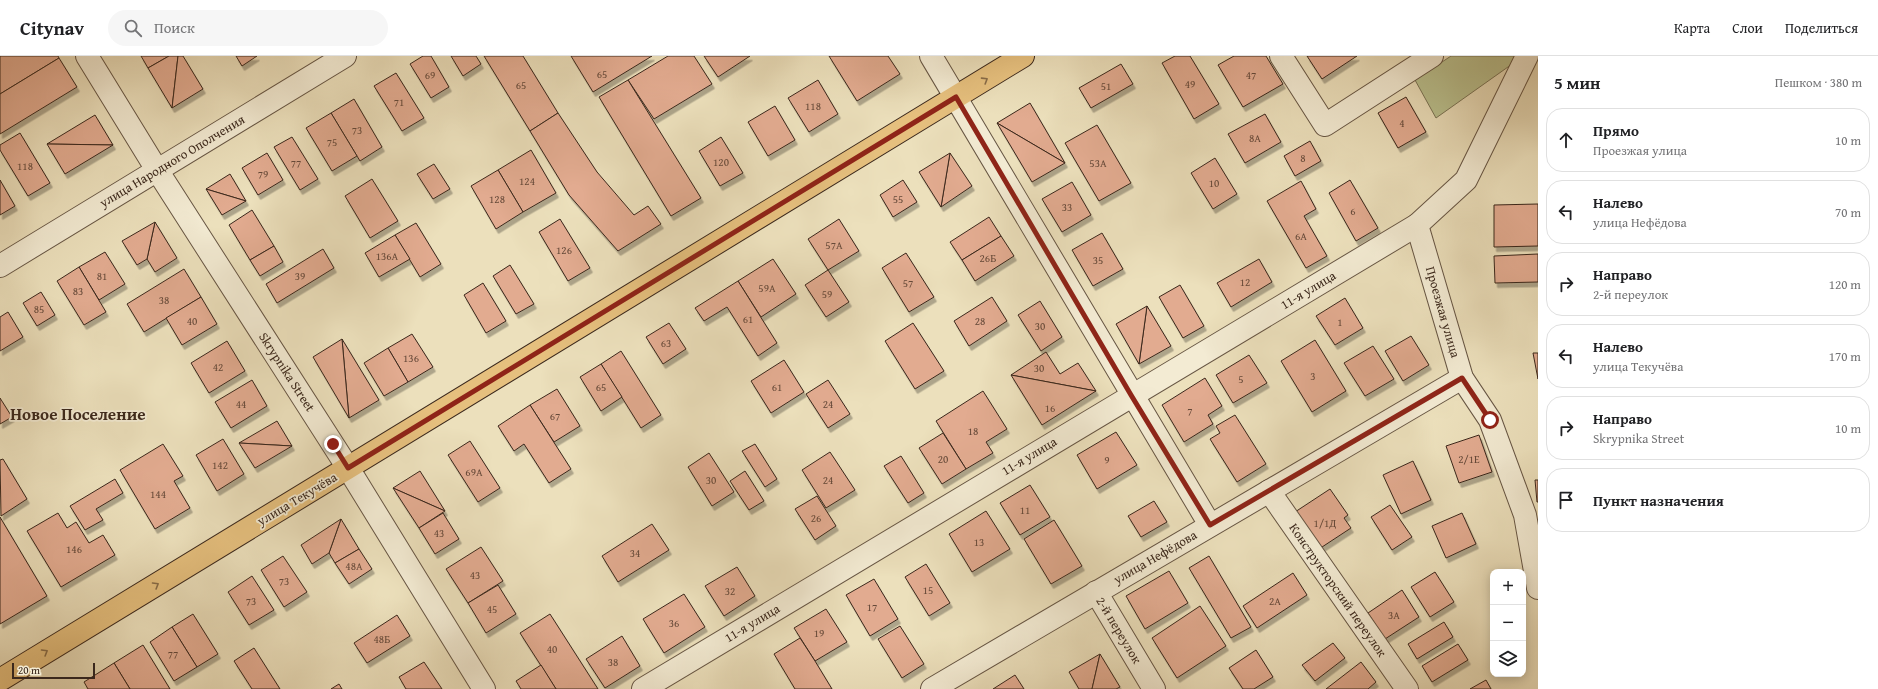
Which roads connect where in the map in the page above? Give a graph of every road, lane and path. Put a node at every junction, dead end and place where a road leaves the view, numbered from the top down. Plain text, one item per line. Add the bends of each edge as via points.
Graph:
1 (87, 56) edge
2 (345, 56) edge
3 (931, 56) edge
4 (1023, 56) edge
5 (1281, 56) edge
6 (1432, 56) edge
7 (1527, 56) edge
8 (956, 97) junction
9 (157, 170) junction
10 (1417, 225) junction
11 (0, 266) edge
12 (1462, 378) junction
13 (1131, 395) junction
14 (348, 468) junction
15 (1269, 491) junction
16 (1210, 525) junction
17 (1538, 588) edge
18 (1096, 592) junction
19 (0, 680) edge
20 (484, 689) edge
21 (643, 689) edge
22 (932, 689) edge
23 (1154, 689) edge
24 (1407, 689) edge

1 - 9 street, Skrypnika Street
2 - 9 street, улица Народного Ополчения
3 - 8 street
8 -> 4 main road, улица Текучёва
5 - 6 street via 1325,125
7 - 10 street via 1466,180
8 - 13 street
8 - 14 main road, улица Текучёва
9 - 11 street, улица Народного Ополчения
9 - 14 street, Skrypnika Street
10 - 12 street, Проезжая улица
10 - 13 street, 11-я улица
12 - 15 street, улица Нефёдова
12 - 17 street, Проезжая улица via 1490,420 1525,515
13 - 16 street
13 - 21 street, 11-я улица
19 -> 14 main road, улица Текучёва
14 - 20 street, Skrypnika Street
15 - 16 street, улица Нефёдова
15 - 24 street, Конструкторский переулок
16 - 18 street, улица Нефёдова
18 - 22 street, улица Нефёдова
18 - 23 street, 2-й переулок

